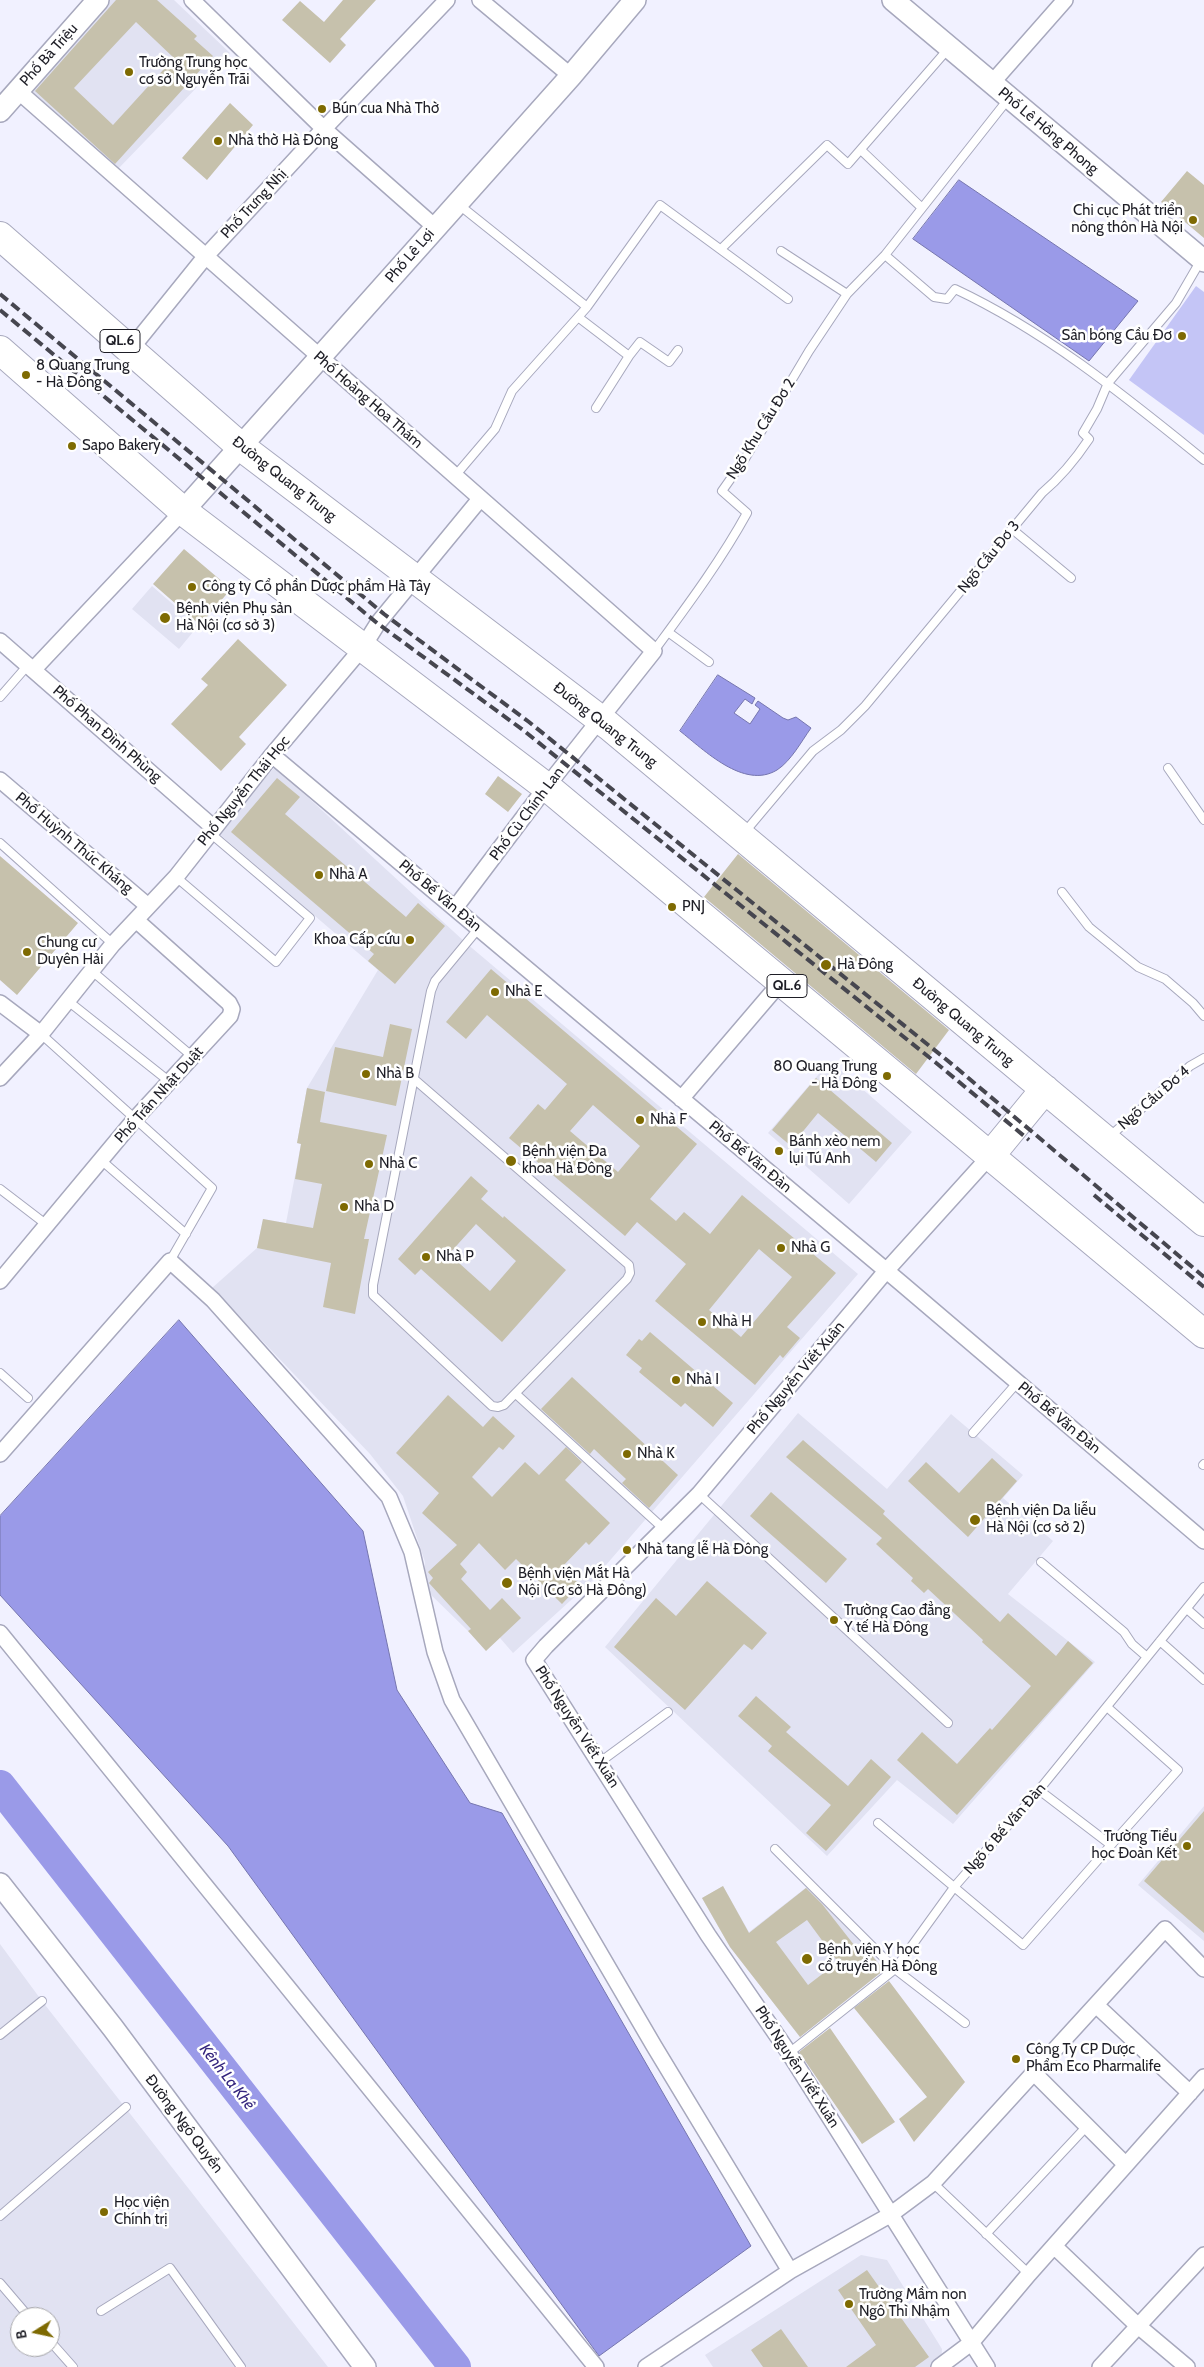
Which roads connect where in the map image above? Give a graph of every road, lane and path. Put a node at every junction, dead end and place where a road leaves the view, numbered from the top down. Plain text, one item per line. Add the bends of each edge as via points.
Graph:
1 (98, 0) edge
2 (192, 0) edge
3 (447, 0) edge
4 (480, 0) edge
5 (635, 0) edge
6 (894, 0) edge
7 (1065, 0) edge
8 (949, 47) junction
9 (571, 76) junction
10 (991, 84) junction
11 (17, 90) junction
12 (1010, 98) junction
13 (0, 111) edge
14 (324, 129) junction
15 (860, 150) junction
16 (457, 203) junction
17 (921, 207) junction
18 (435, 227) junction
19 (0, 236) edge
20 (721, 249) junction
21 (781, 251) dead end
22 (885, 255) junction
23 (205, 257) junction
24 (1203, 260) edge
25 (847, 294) junction
26 (788, 299) dead end
27 (587, 307) junction
28 (578, 317) junction
29 (0, 350) edge
30 (130, 350) junction
31 (678, 350) dead end
32 (629, 356) junction
33 (320, 358) junction
34 (1108, 383) junction
35 (596, 408) dead end
36 (240, 446) junction
37 (1204, 460) edge
38 (455, 476) junction
39 (480, 498) junction
40 (183, 510) junction
41 (1012, 529) junction
42 (1071, 578) dead end
43 (415, 579) junction
44 (668, 632) junction
45 (0, 641) edge
46 (363, 647) junction
47 (654, 651) junction
48 (709, 662) dead end
49 (30, 668) junction
50 (0, 697) edge
51 (601, 720) junction
52 (272, 754) junction
53 (1168, 768) dead end
54 (0, 780) edge
55 (546, 786) junction
56 (1204, 820) edge
57 (212, 831) junction
58 (741, 837) junction
59 (0, 843) edge
60 (176, 877) junction
61 (1062, 892) dead end
62 (148, 906) junction
63 (455, 908) junction
64 (136, 920) junction
65 (478, 929) junction
66 (113, 944) junction
67 (92, 971) junction
68 (781, 982) junction
69 (68, 1001) junction
70 (0, 1003) edge
71 (1204, 1016) edge
72 (41, 1034) junction
73 (193, 1057) junction
74 (1204, 1058) edge
75 (0, 1078) edge
76 (414, 1079) junction
77 (170, 1082) junction
78 (1045, 1089) junction
79 (681, 1099) junction
80 (135, 1119) junction
81 (1106, 1140) junction
82 (990, 1156) junction
83 (101, 1160) junction
84 (0, 1188) edge
85 (1204, 1222) edge
86 (47, 1225) junction
87 (186, 1234) junction
88 (170, 1261) junction
89 (886, 1271) junction
90 (0, 1280) edge
91 (1204, 1334) edge
92 (0, 1373) edge
93 (1018, 1383) junction
94 (516, 1394) junction
95 (28, 1398) dead end
96 (973, 1433) dead end
97 (0, 1454) edge
98 (699, 1494) junction
99 (665, 1530) junction
100 (1204, 1541) edge
101 (1041, 1562) dead end
102 (1204, 1587) edge
103 (1187, 1609) junction
104 (1204, 1624) edge
105 (0, 1633) edge
106 (1160, 1641) junction
107 (1147, 1657) junction
108 (1204, 1680) edge
109 (1106, 1707) junction
110 (668, 1712) dead end
111 (948, 1723) dead end
112 (600, 1762) junction
113 (1039, 1790) junction
114 (878, 1823) dead end
115 (1111, 1845) junction
116 (776, 1850) dead end
117 (0, 1884) edge
118 (955, 1886) junction
119 (1204, 1968) edge
120 (896, 1969) junction
121 (42, 2001) dead end
122 (1096, 2005) junction
123 (965, 2023) dead end
124 (0, 2035) edge
125 (790, 2053) junction
126 (1034, 2074) junction
127 (1204, 2077) edge
128 (1190, 2093) junction
129 (126, 2107) dead end
130 (1087, 2126) junction
131 (1126, 2165) junction
132 (933, 2183) junction
133 (890, 2215) junction
134 (0, 2216) edge
135 (986, 2234) junction
136 (1054, 2246) junction
137 (1204, 2254) edge
138 (790, 2271) junction
139 (1028, 2274) junction
140 (0, 2283) edge
141 (20, 2307) edge
142 (101, 2311) dead end
143 (1138, 2325) junction
144 (971, 2343) junction
145 (60, 2352) edge
146 (73, 2367) edge
147 (241, 2367) edge
148 (365, 2367) edge
149 (596, 2367) edge
150 (646, 2367) edge
151 (939, 2367) edge
152 (987, 2367) edge
153 (1100, 2367) edge
154 (1187, 2367) edge

1 - 11 street, Phố Bà Triệu
2 - 14 street
3 - 14 street, Phố Trưng Nhị
4 - 9 street
5 - 9 street, Phố Lê Lợi
6 - 8 street, Phố Lê Hồng Phong
7 - 10 street
8 - 10 street, Phố Lê Hồng Phong
8 - 15 lane
9 - 16 street, Phố Lê Lợi
10 - 12 street, Phố Lê Hồng Phong
11 - 13 street, Phố Bà Triệu
11 - 23 street, Phố Hoàng Hoa Thám
12 - 17 lane, Ngõ Khu Cầu Đơ 2
12 - 24 street, Phố Lê Hồng Phong
14 - 18 street
14 - 23 street, Phố Trưng Nhị
15 - 17 lane
15 - 20 lane via 848,164 827,145
16 - 18 street, Phố Lê Lợi
16 - 27 lane
17 - 22 lane, Ngõ Khu Cầu Đơ 2
18 - 33 street, Phố Lê Lợi
19 - 30 highway, Đường Quang Trung / QL.6
20 - 26 lane
20 - 27 lane via 660,205
21 - 25 lane
22 - 25 lane, Ngõ Khu Cầu Đơ 2
22 - 34 lane via 934,298 947,299 955,289 998,309
23 - 30 street, Phố Trưng Nhị
23 - 33 street, Phố Hoàng Hoa Thám
24 - 34 lane, Ngõ Cầu Đơ 3 via 1176,303
25 - 44 lane, Ngõ Khu Cầu Đơ 2 via 722,491 747,513 730,544
27 - 28 lane
28 - 32 lane
28 - 38 lane via 512,391 495,429
29 - 40 highway, QL.6
30 - 36 highway, Đường Quang Trung / QL.6
31 - 32 lane via 669,362 640,342
32 - 35 lane
33 - 36 street, Phố Lê Lợi
33 - 38 street, Phố Hoàng Hoa Thám
34 - 37 lane
34 - 41 lane, Ngõ Cầu Đơ 3 via 1083,433 1089,440
36 - 40 street, Phố Lê Lợi
36 - 43 highway, Đường Quang Trung / QL.6
38 - 39 street, Phố Hoàng Hoa Thám
39 - 43 street, Phố Nguyễn Thái Học
39 - 47 street, Phố Hoàng Hoa Thám
40 - 46 highway, QL.6
40 - 49 street
41 - 42 lane
41 - 58 lane, Ngõ Cầu Đơ 3 via 865,706 813,751
43 - 46 street, Phố Nguyễn Thái Học via 378,623
43 - 51 highway, Đường Quang Trung / QL.6
44 - 47 lane, Ngõ Khu Cầu Đơ 2
44 - 48 lane
45 - 49 street, Phố Phan Đình Phùng
46 - 52 street, Phố Nguyễn Thái Học
46 - 55 highway, QL.6
47 - 51 street
49 - 50 lane
49 - 57 street, Phố Phan Đình Phùng
51 - 55 street, Phố Cù Chính Lan
51 - 58 highway, Đường Quang Trung / QL.6
52 - 57 street, Phố Nguyễn Thái Học
52 - 63 street, Phố Bế Văn Đàn
53 - 56 lane
54 - 62 street, Phố Huỳnh Thúc Kháng
55 - 63 street, Phố Cù Chính Lan
55 - 68 highway, QL.6
57 - 60 street, Phố Nguyễn Thái Học
57 - 60 lane via 310,918 276,962
58 - 78 highway, Đường Quang Trung
59 - 66 lane
60 - 62 street, Phố Nguyễn Thái Học
61 - 71 lane via 1089,927 1138,967 1165,980
62 - 64 street, Phố Nguyễn Thái Học
63 - 65 street, Phố Bế Văn Đàn
64 - 66 street, Phố Nguyễn Thái Học
64 - 73 street, Phố Trần Nhật Duật via 232,1009 230,1016
65 - 76 lane via 433,986
65 - 79 street, Phố Bế Văn Đàn
66 - 67 street, Phố Nguyễn Thái Học
67 - 69 street, Phố Nguyễn Thái Học
67 - 73 lane
68 - 79 street
68 - 82 highway, QL.6
69 - 72 street, Phố Nguyễn Thái Học
69 - 77 lane
70 - 72 street
72 - 75 street, Phố Nguyễn Thái Học
72 - 80 lane
73 - 77 street, Phố Trần Nhật Duật
74 - 81 lane, Ngõ Cầu Đơ 4 via 1190,1066
76 - 94 lane via 373,1295 492,1406 504,1406
76 - 94 lane via 629,1265 627,1279
77 - 80 street, Phố Trần Nhật Duật
78 - 81 highway, Đường Quang Trung
78 - 82 highway
79 - 89 street, Phố Bế Văn Đàn
80 - 83 street, Phố Trần Nhật Duật
80 - 87 lane via 212,1188
81 - 85 highway, Đường Quang Trung
82 - 89 street, Phố Nguyễn Viết Xuân
82 - 91 highway, QL.6
83 - 86 street, Phố Trần Nhật Duật
83 - 87 lane
84 - 86 lane
86 - 90 street, Phố Trần Nhật Duật
87 - 88 lane
88 - 97 street
88 - 138 street via 213,1300 389,1497 412,1552 436,1652 452,1700
89 - 93 street, Phố Bế Văn Đàn
89 - 98 street, Phố Nguyễn Viết Xuân
92 - 95 lane
93 - 96 lane
93 - 100 street, Phố Bế Văn Đàn
94 - 99 lane
98 - 99 street, Phố Nguyễn Viết Xuân
98 - 111 lane
99 - 112 street, Phố Nguyễn Viết Xuân via 534,1660
101 - 107 lane via 1124,1632
102 - 103 lane, Ngõ 6 Bế Văn Đàn
103 - 104 lane
103 - 106 lane, Ngõ 6 Bế Văn Đàn
105 - 149 street
106 - 107 lane, Ngõ 6 Bế Văn Đàn
106 - 108 lane
107 - 109 lane, Ngõ 6 Bế Văn Đàn
109 - 113 lane, Ngõ 6 Bế Văn Đàn
109 - 115 lane via 1178,1770
110 - 112 lane
112 - 125 street, Phố Nguyễn Viết Xuân via 708,1935
113 - 115 lane
113 - 118 lane, Ngõ 6 Bế Văn Đàn
114 - 118 lane
115 - 118 lane via 1023,1945
116 - 120 lane
117 - 148 street, Đường Ngô Quyền via 113,2028
118 - 120 lane, Ngõ 6 Bế Văn Đàn
119 - 122 street via 1165,1929
120 - 123 lane
120 - 125 lane, Ngõ 6 Bế Văn Đàn
121 - 124 lane
122 - 126 street
122 - 128 street
125 - 133 street, Phố Nguyễn Viết Xuân
126 - 130 street
126 - 132 street
127 - 128 street
128 - 131 street
129 - 134 lane
130 - 131 street
130 - 135 lane
131 - 136 street
132 - 133 street
132 - 135 lane
133 - 138 street
133 - 144 street, Phố Nguyễn Viết Xuân
135 - 139 lane
136 - 139 street
136 - 143 street
137 - 143 street
138 - 150 street
139 - 144 street
140 - 141 lane
142 - 147 lane via 170,2268
143 - 153 street
143 - 154 street
144 - 151 street
144 - 152 street, Phố Nguyễn Viết Xuân
145 - 146 lane

